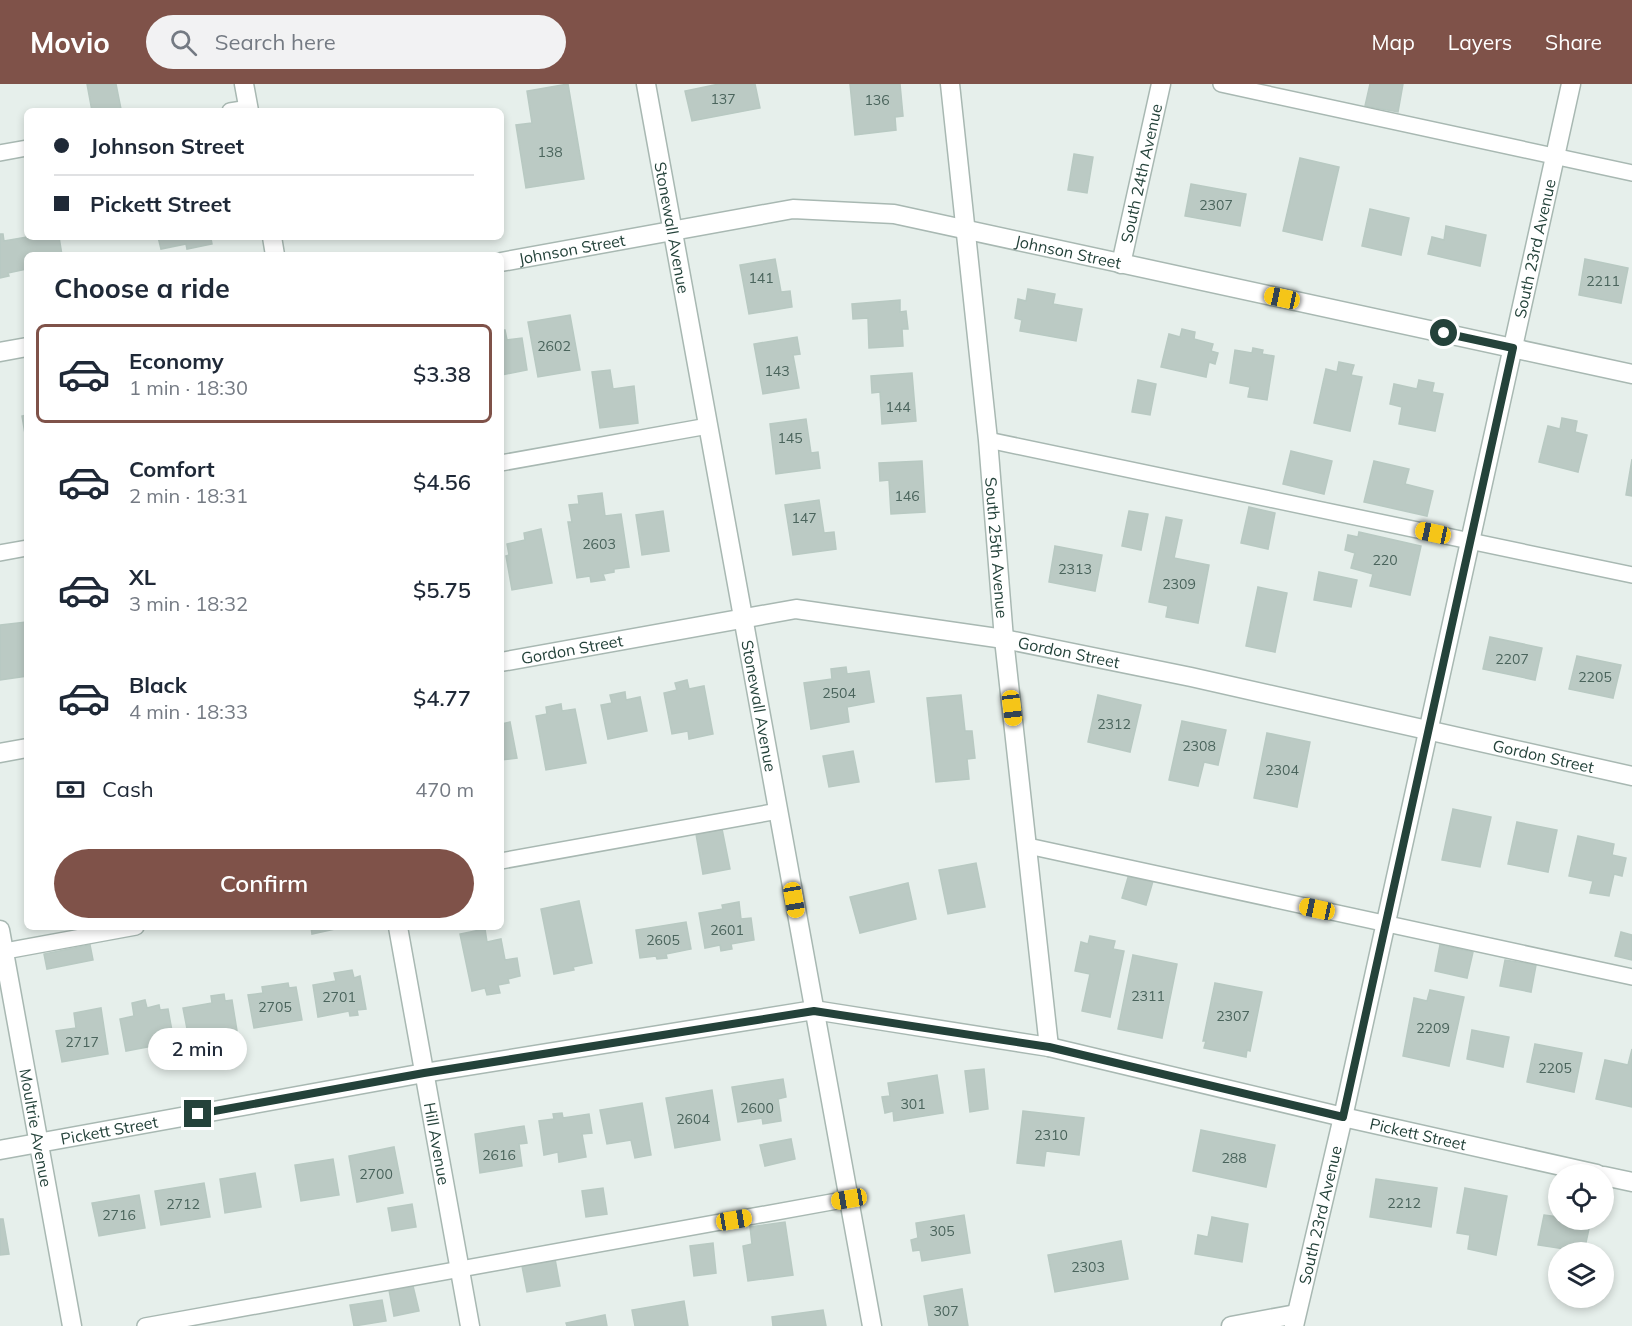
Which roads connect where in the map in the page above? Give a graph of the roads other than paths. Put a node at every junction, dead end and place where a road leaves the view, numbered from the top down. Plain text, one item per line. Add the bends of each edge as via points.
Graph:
1 (244, 84) edge
2 (646, 84) edge
3 (950, 84) edge
4 (1161, 84) edge
5 (1221, 84) edge
6 (1571, 84) edge
7 (249, 108) edge
8 (24, 149) edge
9 (0, 153) edge
10 (1555, 156) junction
11 (1632, 173) edge
12 (966, 230) junction
13 (672, 231) junction
14 (504, 261) edge
15 (1121, 264) junction
16 (24, 348) edge
17 (1513, 348) junction
18 (0, 352) edge
19 (1632, 374) edge
20 (708, 426) junction
21 (988, 440) junction
22 (504, 462) edge
23 (1470, 541) junction
24 (24, 549) edge
25 (0, 553) edge
26 (1632, 575) edge
27 (743, 618) junction
28 (1004, 639) junction
29 (504, 661) edge
30 (1428, 730) junction
31 (24, 749) edge
32 (0, 753) edge
33 (1632, 776) edge
34 (778, 811) junction
35 (1028, 846) junction
36 (504, 860) edge
37 (1386, 924) junction
38 (0, 930) edge
39 (119, 930) edge
40 (399, 930) edge
41 (2, 951) edge
42 (1632, 977) edge
43 (814, 1011) junction
44 (1049, 1047) junction
45 (424, 1073) junction
46 (1343, 1117) junction
47 (39, 1143) junction
48 (0, 1150) edge
49 (1552, 1164) edge
50 (1614, 1178) edge
51 (1632, 1182) edge
52 (849, 1199) junction
53 (460, 1269) junction
54 (1295, 1320) edge
55 (72, 1326) edge
56 (145, 1326) edge
57 (470, 1326) edge
58 (872, 1326) edge
59 (1231, 1326) edge

1 - 7 street
2 - 13 street, Stonewall Avenue
3 - 12 street, South 25th Avenue
4 - 15 street, South 24th Avenue
5 - 10 lane
6 - 10 street, South 23rd Avenue
8 - 9 lane
10 - 11 lane
10 - 17 street, South 23rd Avenue
12 - 13 street, Johnson Street via 894,214 793,209
12 - 15 street, Johnson Street
12 - 21 street, South 25th Avenue
13 - 14 street, Johnson Street
13 - 20 street, Stonewall Avenue
15 - 17 street, Johnson Street
16 - 18 street
17 - 19 street, Johnson Street
17 - 23 street, South 23rd Avenue
20 - 22 lane
20 - 27 street, Stonewall Avenue
21 - 23 lane
21 - 28 street, South 25th Avenue
23 - 26 lane
23 - 30 street, South 23rd Avenue
24 - 25 lane
27 - 28 street, Gordon Street via 796,609
27 - 29 street, Gordon Street
27 - 34 street, Stonewall Avenue
28 - 30 street, Gordon Street
28 - 35 street, South 25th Avenue
30 - 33 street, Gordon Street
30 - 37 street, South 23rd Avenue
31 - 32 street
34 - 36 lane
34 - 43 street, Stonewall Avenue
35 - 37 lane
35 - 44 street, South 25th Avenue
37 - 42 lane
37 - 46 street, South 23rd Avenue
38 - 41 street, Moultrie Avenue
39 - 41 lane
40 - 45 street, Hill Avenue
41 - 47 street, Moultrie Avenue
43 - 44 street, Pickett Street
43 - 45 street, Pickett Street
43 - 52 street, Stonewall Avenue
44 - 46 street, Pickett Street
45 - 47 street, Pickett Street
45 - 53 street, Hill Avenue
46 - 49 street, Pickett Street
46 - 54 street, South 23rd Avenue
47 - 48 street, Pickett Street
47 - 55 street, Moultrie Avenue
50 - 51 street
52 - 53 lane
52 - 58 street, Stonewall Avenue
53 - 56 lane
53 - 57 street, Hill Avenue
54 - 59 street

